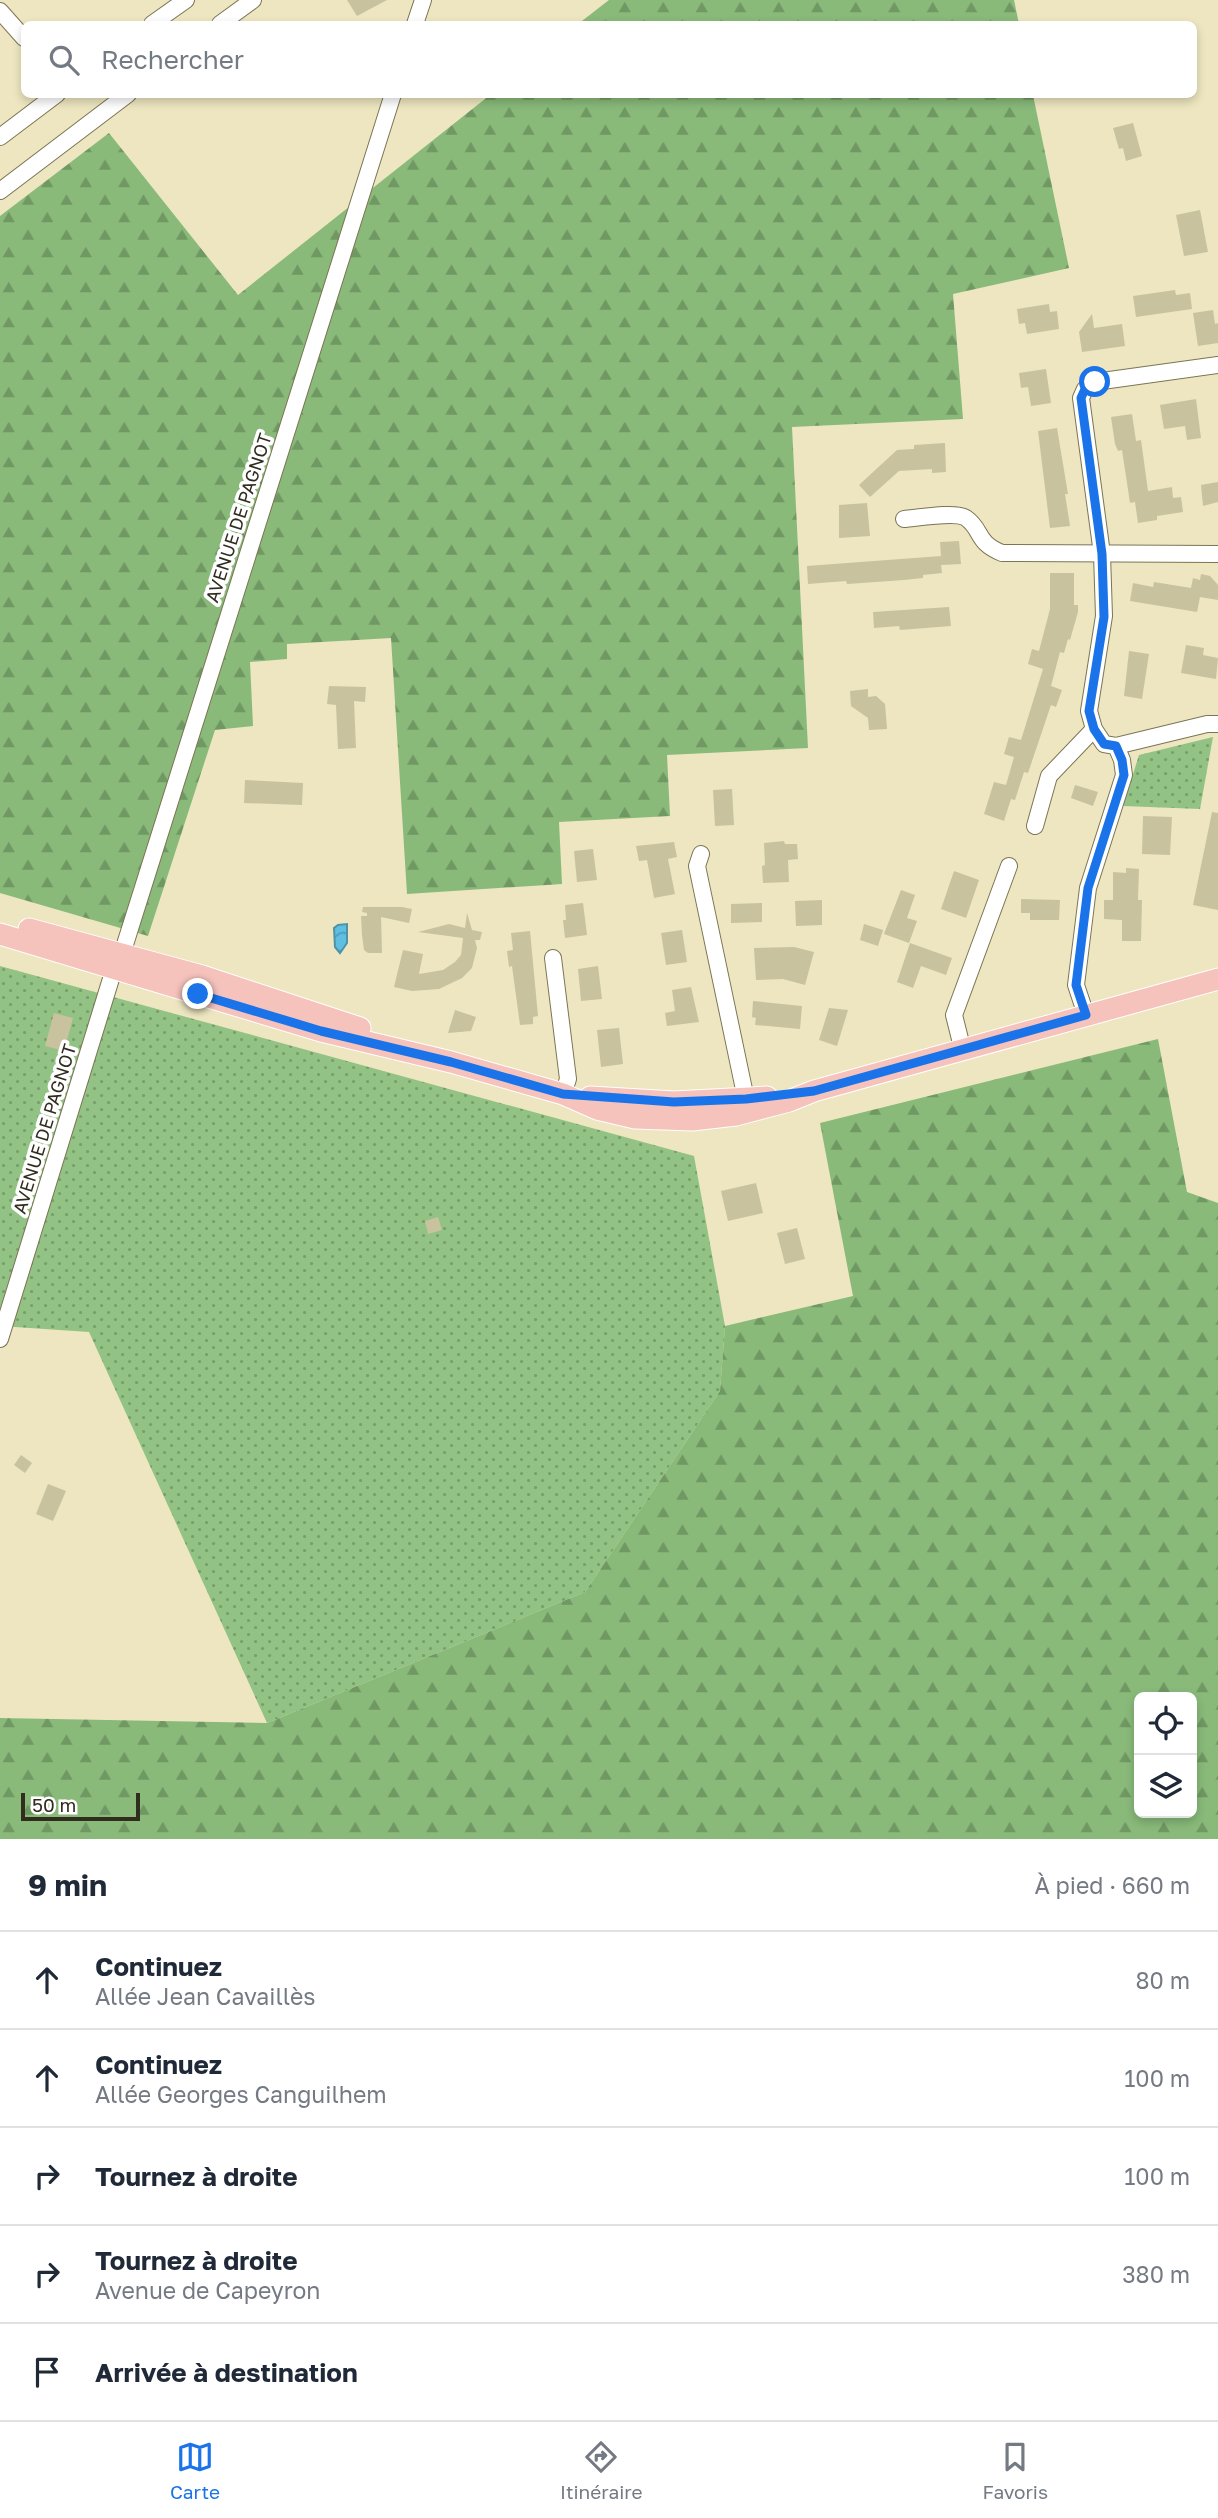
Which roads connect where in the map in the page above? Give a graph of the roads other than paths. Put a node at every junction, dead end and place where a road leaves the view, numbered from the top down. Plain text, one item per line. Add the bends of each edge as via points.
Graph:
1 (186, 0) edge
2 (253, 0) edge
3 (423, 0) edge
4 (0, 10) edge
5 (156, 21) edge
6 (224, 21) edge
7 (416, 21) edge
8 (21, 34) edge
9 (52, 98) edge
10 (123, 98) edge
11 (392, 98) edge
12 (0, 137) edge
13 (0, 191) edge
14 (1218, 365) edge
15 (904, 519) dead end
16 (1102, 554) junction
17 (1218, 554) edge
18 (1218, 724) edge
19 (1094, 729) junction
20 (1116, 746) junction
21 (1035, 826) dead end
22 (701, 854) dead end
23 (1009, 866) dead end
24 (0, 921) edge
25 (0, 934) edge
26 (553, 958) dead end
27 (118, 961) junction
28 (1218, 979) edge
29 (1086, 1015) junction
30 (963, 1051) junction
31 (814, 1091) junction
32 (563, 1094) junction
33 (746, 1099) junction
34 (0, 1339) edge

1 - 5 street
2 - 6 street
3 - 7 street
4 - 8 street
9 - 12 street
10 - 13 street
11 - 27 street, AVENUE DE PAGNOT
14 - 16 street via 1095,382 1085,389 1081,398
15 - 16 street via 960,515 984,544 1002,553
16 - 17 street
16 - 19 street via 1104,617 1089,711
18 - 20 street
19 - 20 street via 1104,744
19 - 21 street via 1049,776
20 - 29 street via 1124,775 1088,888 1076,985
22 - 33 street via 697,866
23 - 30 street via 954,1015
24 - 27 main road
25 - 27 main road
26 - 32 street via 568,1079
27 - 32 main road via 326,1016 451,1062
27 - 34 street, AVENUE DE PAGNOT
28 - 29 main road
29 - 30 main road
30 - 31 main road
31 - 32 main road via 736,1115 674,1121 616,1114
31 - 33 main road
32 - 33 main road via 674,1102

